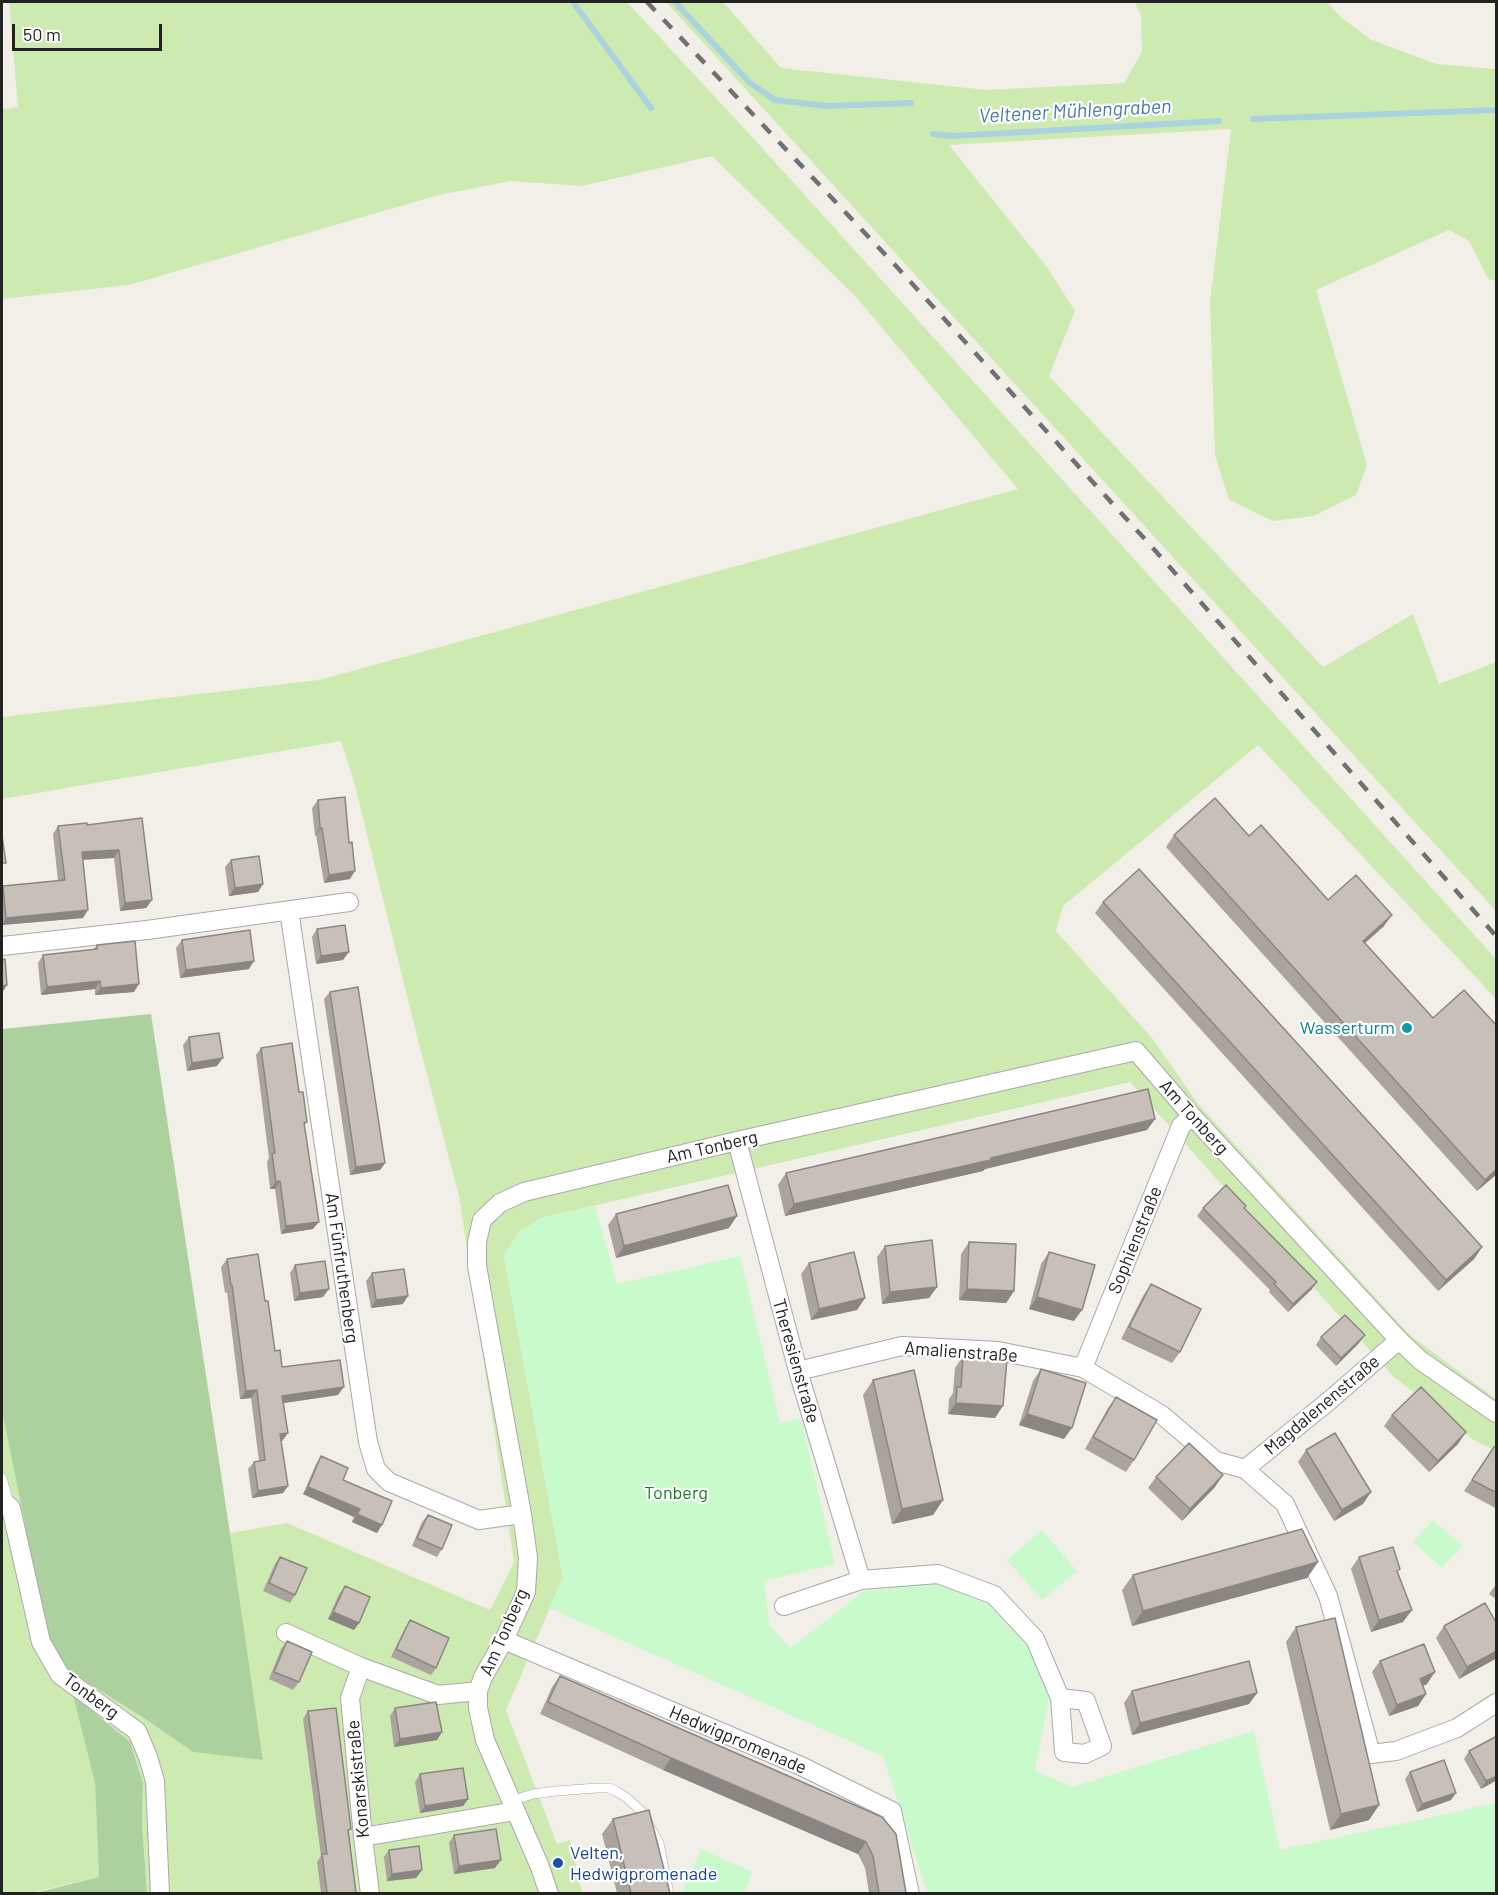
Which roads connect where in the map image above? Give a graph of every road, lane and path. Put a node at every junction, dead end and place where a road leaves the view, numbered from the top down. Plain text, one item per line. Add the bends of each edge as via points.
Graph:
1 (349, 902) dead end
2 (289, 910) junction
3 (2, 946) edge
4 (1192, 1116) junction
5 (737, 1141) junction
6 (1399, 1340) junction
7 (1083, 1368) junction
8 (798, 1371) junction
9 (1497, 1413) edge
10 (1245, 1469) junction
11 (2, 1478) edge
12 (6, 1504) edge
13 (522, 1514) junction
14 (861, 1580) junction
15 (784, 1606) dead end
16 (286, 1632) dead end
17 (504, 1640) junction
18 (361, 1667) junction
19 (478, 1691) junction
20 (1060, 1698) dead end
21 (1497, 1703) edge
22 (513, 1806) junction
23 (363, 1837) junction
24 (160, 1893) edge
25 (370, 1893) edge
26 (549, 1893) edge
27 (669, 1893) edge
28 (910, 1893) edge

1 - 2 street
2 - 3 street
2 - 13 street, Am Fünfruthenberg via 368,1442 376,1469 389,1482 479,1520
4 - 5 street, Am Tonberg via 1136,1051
4 - 6 street, Am Tonberg
4 - 7 street, Sophienstraße via 1181,1126
5 - 8 street, Theresienstraße
5 - 13 street, Am Tonberg via 524,1192 500,1203 482,1220 477,1266
6 - 9 street, Am Tonberg via 1419,1360
6 - 10 street, Magdalenenstraße
7 - 8 street, Amalienstraße via 998,1351 902,1346
7 - 10 street, Amalienstraße via 1162,1415 1216,1461
8 - 14 street, Theresienstraße
10 - 21 street, Amalienstraße via 1285,1504 1328,1596 1371,1754 1396,1751 1457,1728
11 - 12 lane
12 - 24 street, Tonberg via 41,1642 60,1675 137,1731 148,1757 155,1781
13 - 17 street, Am Tonberg via 528,1558 526,1592
14 - 15 street
14 - 20 street via 938,1574 994,1595 1035,1639
16 - 18 street
17 - 19 street, Am Tonberg
17 - 28 street, Hedwigpromenade via 801,1766 892,1811
18 - 19 street via 438,1695
18 - 23 street, Konarskistraße via 350,1698
19 - 22 street, Am Tonberg via 485,1740
22 - 23 street
22 - 26 street, Am Tonberg
22 - 27 lane via 533,1794 597,1788 616,1791 640,1811 659,1843
23 - 25 street, Konarskistraße

